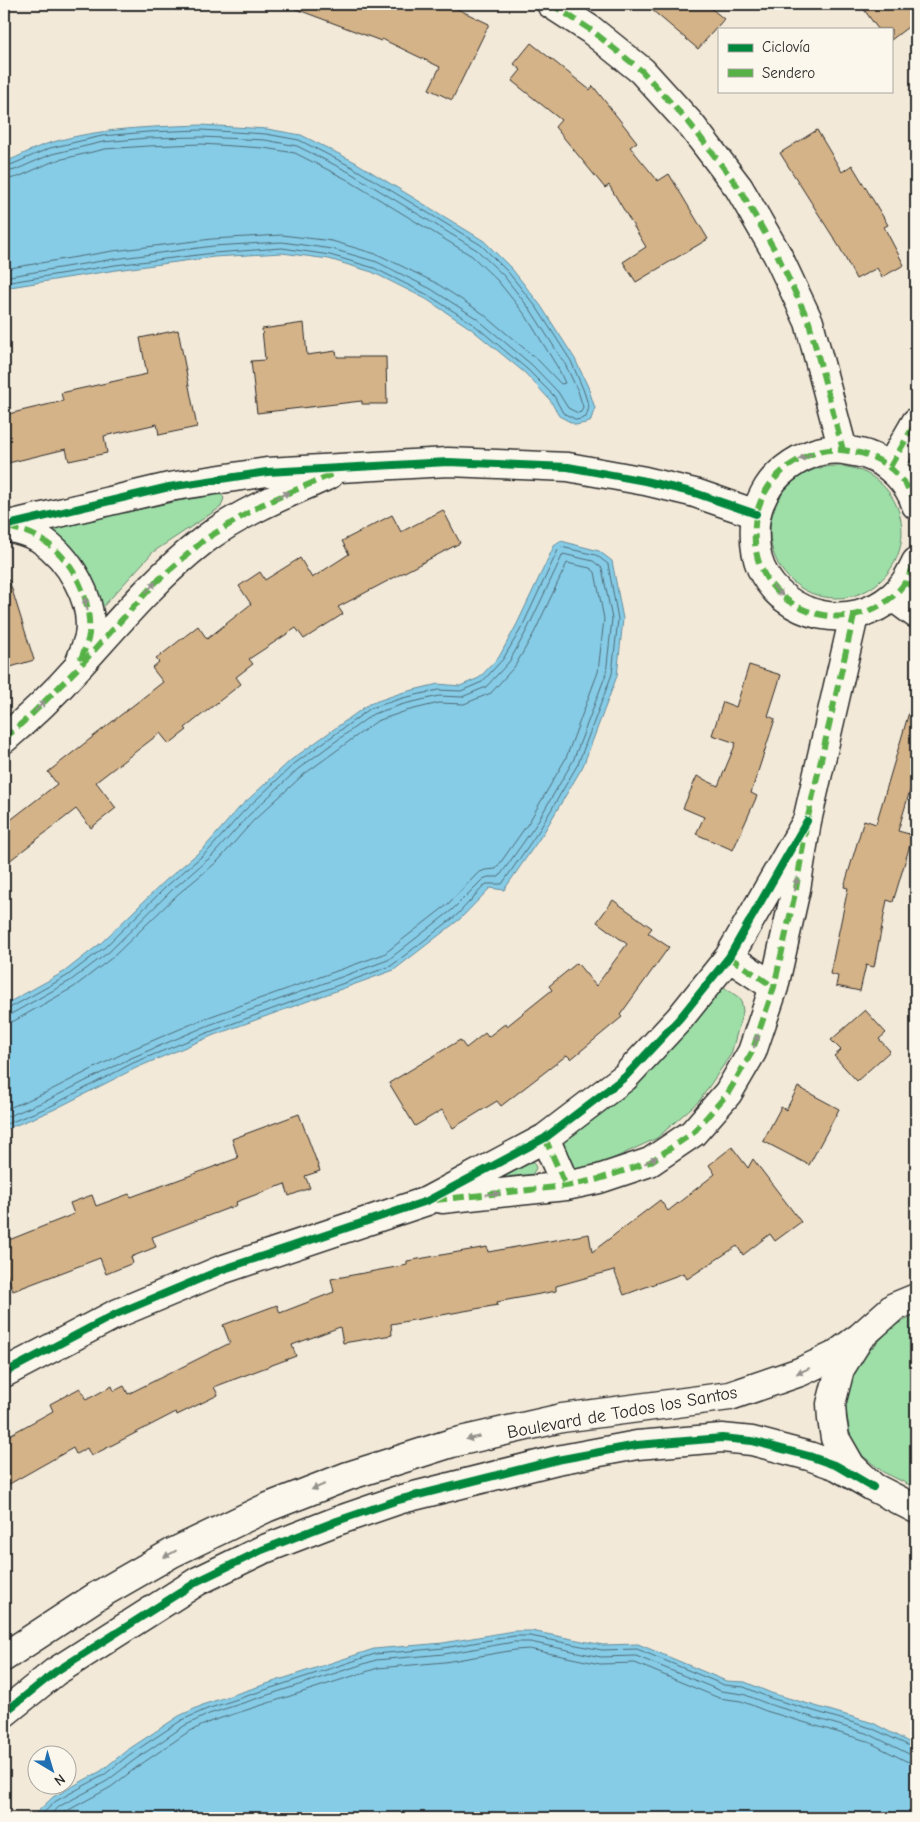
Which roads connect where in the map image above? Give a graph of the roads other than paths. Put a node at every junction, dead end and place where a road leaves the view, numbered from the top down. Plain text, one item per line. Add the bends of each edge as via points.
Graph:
1 (551, 4) edge
2 (916, 422) edge
3 (843, 450) junction
4 (344, 468) junction
5 (890, 468) junction
6 (916, 503) edge
7 (756, 514) junction
8 (5, 526) edge
9 (908, 582) edge
10 (916, 614) edge
11 (854, 616) junction
12 (78, 668) junction
13 (4, 739) edge
14 (807, 821) junction
15 (729, 957) junction
16 (774, 986) junction
17 (545, 1138) junction
18 (566, 1186) junction
19 (427, 1201) junction
20 (916, 1283) edge
21 (905, 1303) edge
22 (860, 1337) junction
23 (4, 1373) edge
24 (873, 1487) junction
25 (916, 1508) edge
26 (4, 1657) edge
27 (4, 1713) edge

1 - 3 street via 591,30 642,71 691,125 739,188 777,254 809,322
2 - 5 street
3 - 5 street via 868,455
3 -> 7 street via 819,451 778,474 764,492
4 - 7 street via 448,462 568,467 695,493
4 - 8 street via 267,472 169,487
12 -> 4 street via 156,582 204,540 261,505
5 - 6 street via 905,483
7 -> 11 street via 754,542 761,569 777,592 799,608 826,617
12 -> 8 street via 89,636 83,590 56,550 38,537
9 - 10 street
9 - 11 street via 874,609
11 - 14 street
13 -> 12 street
14 - 15 street
16 -> 14 street via 796,889
15 - 16 street
15 - 17 street via 680,1018 625,1077
18 -> 16 street via 650,1162 693,1132 728,1093 752,1052
17 - 18 street
17 - 19 street
19 -> 18 street
19 - 23 street via 221,1270 116,1314
20 - 21 street
21 - 22 street
22 - 24 street via 840,1369 832,1420 836,1438 851,1466
22 -> 26 street, Boulevard de Todos los Santos via 834,1356 800,1372 730,1396 562,1418 452,1443 348,1476 266,1508 172,1553 97,1596
24 - 25 street
24 - 27 street, Boulevard de Todos los Santos via 837,1466 809,1456 752,1441 722,1438 637,1445 558,1460 398,1500 262,1550 198,1581 56,1672

